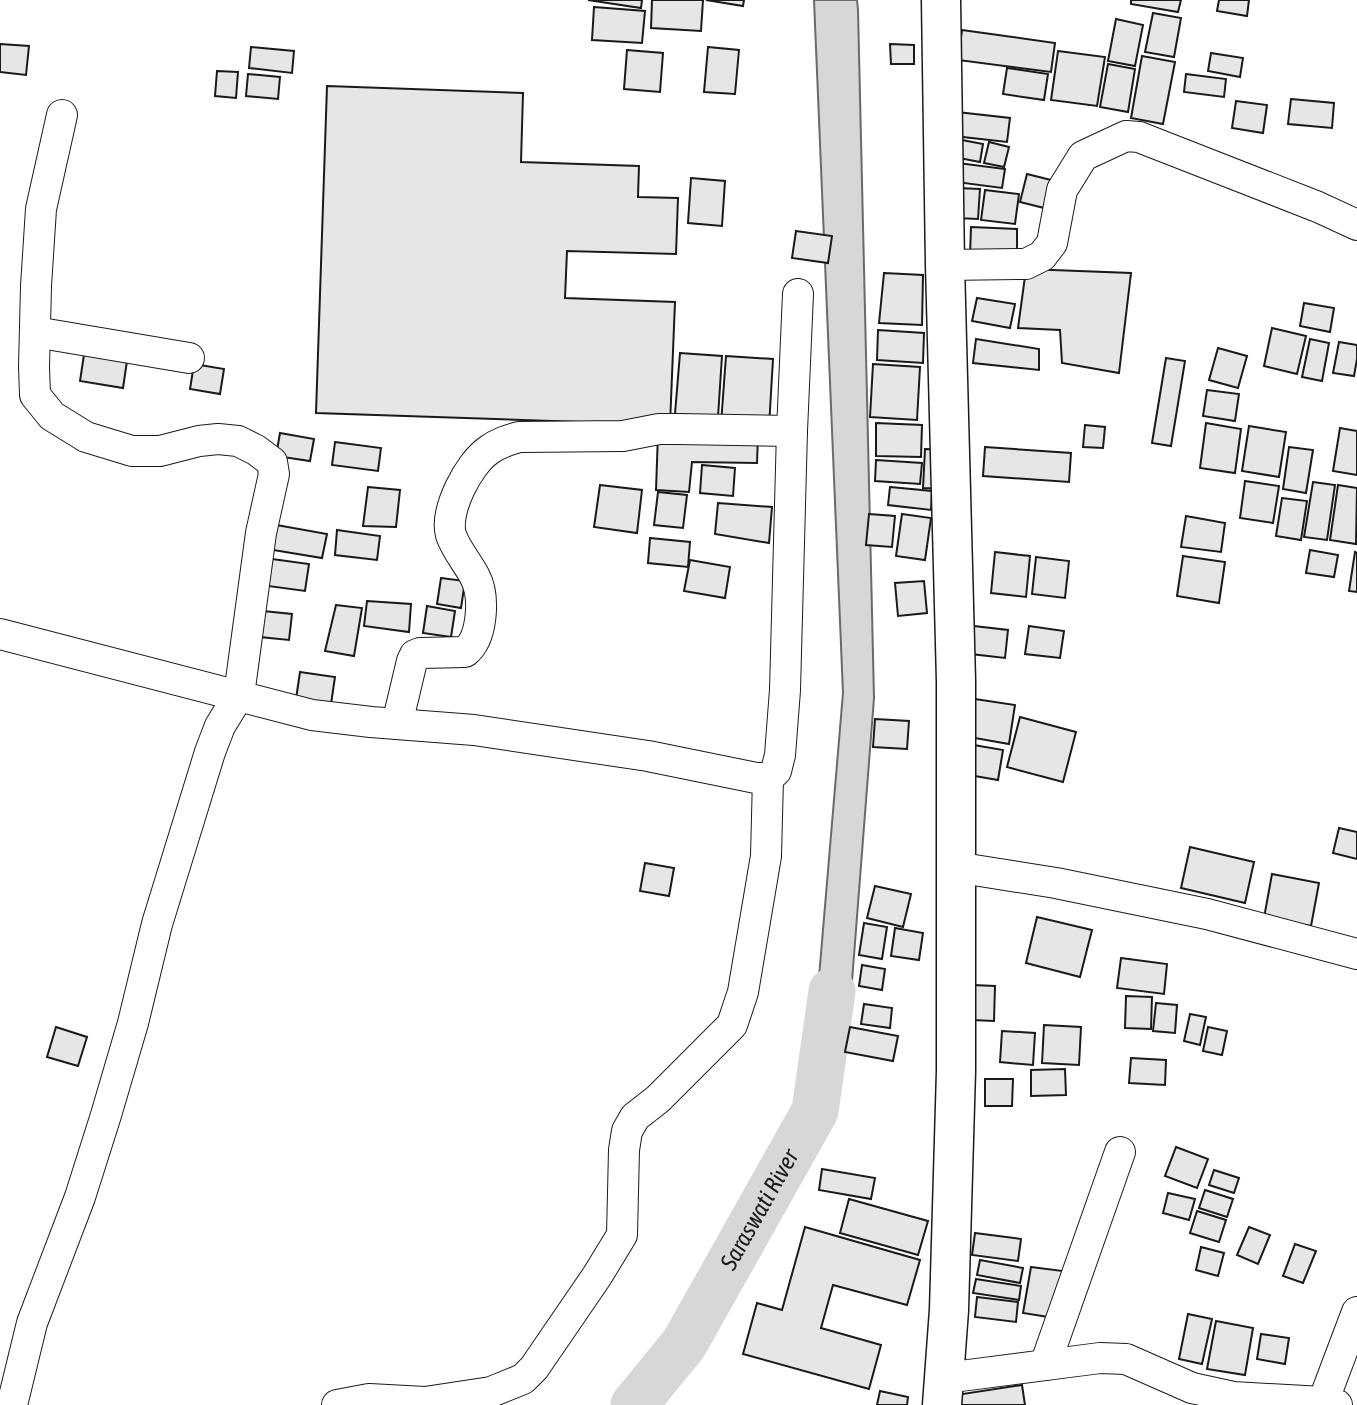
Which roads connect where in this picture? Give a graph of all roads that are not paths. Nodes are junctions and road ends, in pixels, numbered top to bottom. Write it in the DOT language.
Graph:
graph roads {
  1 [pos="941,0"];
  2 [pos="62,115"];
  3 [pos="1357,225"];
  4 [pos="945,265"];
  5 [pos="798,294"];
  6 [pos="35,332"];
  7 [pos="189,358"];
  8 [pos="792,431"];
  9 [pos="0,634"];
  10 [pos="239,695"];
  11 [pos="397,724"];
  12 [pos="768,778"];
  13 [pos="956,867"];
  14 [pos="1357,954"];
  15 [pos="1120,1152"];
  16 [pos="1357,1312"];
  17 [pos="1045,1365"];
  18 [pos="944,1392"];
  19 [pos="1330,1404"];
  20 [pos="12,1405"];
  21 [pos="337,1405"];
  1 -- 4 [label="main road"];
  2 -- 6 [label="street"];
  3 -- 4 [label="street"];
  4 -- 13 [label="main road"];
  5 -- 8 [label="street"];
  6 -- 7 [label="street"];
  6 -- 10 [label="street"];
  8 -- 11 [label="street"];
  8 -- 12 [label="street"];
  9 -- 10 [label="street"];
  10 -- 11 [label="street"];
  10 -- 20 [label="street"];
  11 -- 12 [label="street"];
  12 -- 21 [label="street"];
  13 -- 14 [label="street"];
  13 -- 18 [label="main road"];
  15 -- 17 [label="street"];
  16 -- 19 [label="street"];
  17 -- 18 [label="street"];
  17 -- 19 [label="street"];
}
